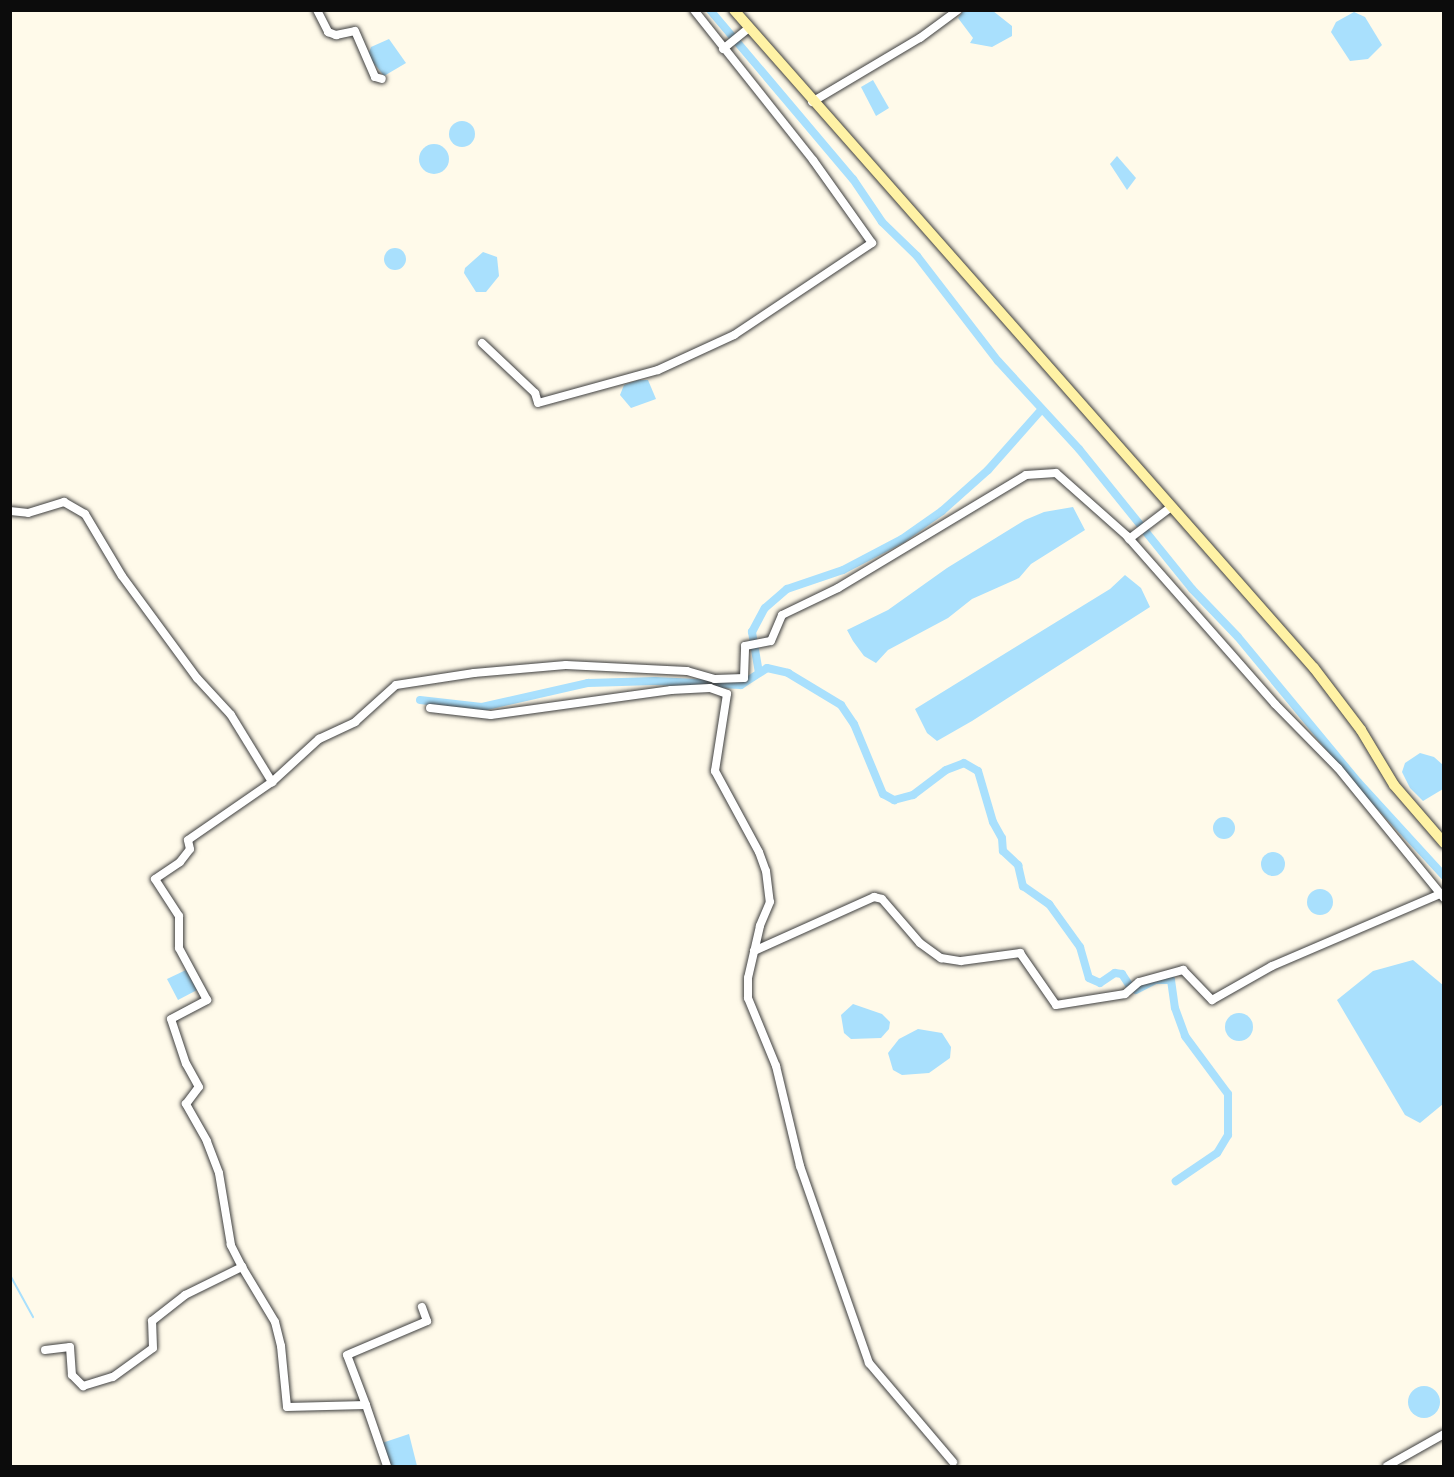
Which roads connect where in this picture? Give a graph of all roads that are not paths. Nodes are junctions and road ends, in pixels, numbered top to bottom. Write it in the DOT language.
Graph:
graph roads {
  1 [pos="317,10"];
  2 [pos="694,10"];
  3 [pos="734,10"];
  4 [pos="958,10"];
  5 [pos="749,28"];
  6 [pos="723,49"];
  7 [pos="382,79"];
  8 [pos="812,102"];
  9 [pos="482,344"];
  10 [pos="1171,507"];
  11 [pos="10,511"];
  12 [pos="1131,537"];
  13 [pos="430,708"];
  14 [pos="272,782"];
  15 [pos="1443,843"];
  16 [pos="1442,896"];
  17 [pos="754,951"];
  18 [pos="242,1267"];
  19 [pos="422,1306"];
  20 [pos="45,1350"];
  21 [pos="366,1405"];
  22 [pos="1443,1434"];
  23 [pos="953,1462"];
  24 [pos="387,1467"];
  25 [pos="1387,1467"];
  1 -- 7 [label="street"];
  2 -- 6 [label="street"];
  3 -- 5 [label="street"];
  4 -- 8 [label="street"];
  5 -- 6 [label="street"];
  5 -- 8 [label="street"];
  6 -- 9 [label="street"];
  8 -- 10 [label="street"];
  10 -- 12 [label="street"];
  10 -- 15 [label="street"];
  11 -- 14 [label="street"];
  12 -- 14 [label="street"];
  12 -- 16 [label="street"];
  13 -- 17 [label="street"];
  14 -- 18 [label="street"];
  16 -- 17 [label="street"];
  17 -- 23 [label="street"];
  18 -- 20 [label="street"];
  18 -- 21 [label="street"];
  19 -- 21 [label="street"];
  21 -- 24 [label="street"];
  22 -- 25 [label="street"];
}
